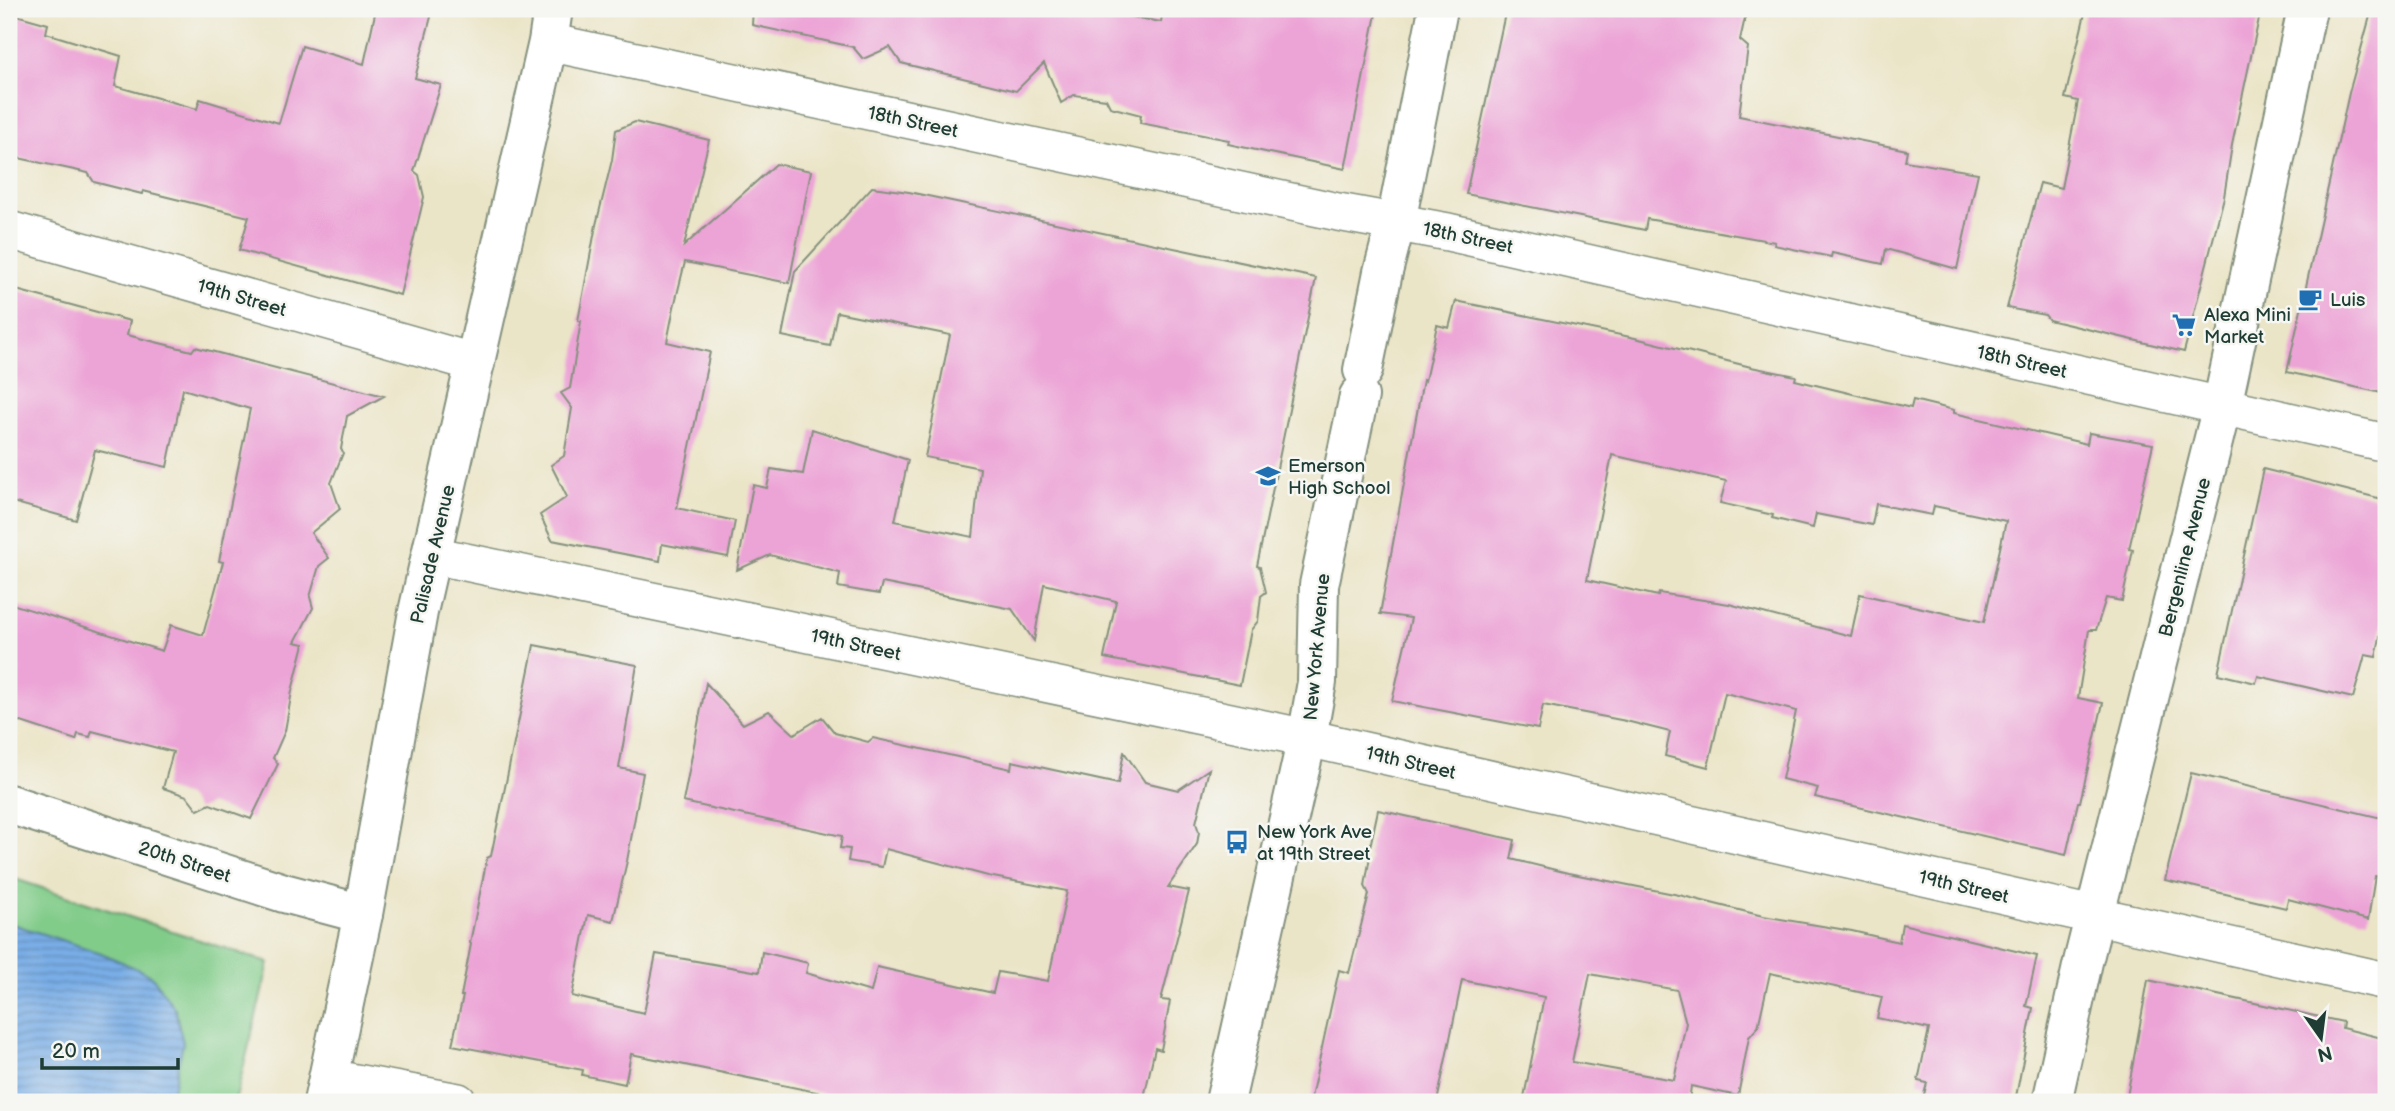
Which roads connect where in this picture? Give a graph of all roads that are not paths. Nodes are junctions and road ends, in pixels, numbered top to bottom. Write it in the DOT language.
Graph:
graph roads {
  1 [pos="1438,9"];
  2 [pos="2307,9"];
  3 [pos="550,25"];
  4 [pos="1396,222"];
  5 [pos="9,230"];
  6 [pos="476,363"];
  7 [pos="2222,406"];
  8 [pos="2386,443"];
  9 [pos="432,555"];
  10 [pos="1307,738"];
  11 [pos="9,804"];
  12 [pos="363,914"];
  13 [pos="2095,916"];
  14 [pos="2386,981"];
  15 [pos="326,1090"];
  16 [pos="458,1102"];
  17 [pos="1225,1102"];
  18 [pos="2052,1102"];
  1 -- 4 [label="street, New York Avenue"];
  2 -- 7 [label="street, Bergenline Avenue"];
  3 -- 4 [label="street, 18th Street"];
  3 -- 6 [label="street, Palisade Avenue"];
  4 -- 7 [label="street, 18th Street"];
  4 -- 10 [label="street, New York Avenue"];
  5 -- 6 [label="street, 19th Street"];
  6 -- 9 [label="street, Palisade Avenue"];
  7 -- 8 [label="street, 18th Street"];
  7 -- 13 [label="street, Bergenline Avenue"];
  9 -- 10 [label="street, 19th Street"];
  9 -- 12 [label="street, Palisade Avenue"];
  10 -- 13 [label="street, 19th Street"];
  10 -- 17 [label="street, New York Avenue"];
  11 -- 12 [label="street, 20th Street"];
  12 -- 15 [label="street, Palisade Avenue"];
  13 -- 14 [label="street, 19th Street"];
  13 -- 18 [label="street, Bergenline Avenue"];
  15 -- 16 [label="street"];
}
